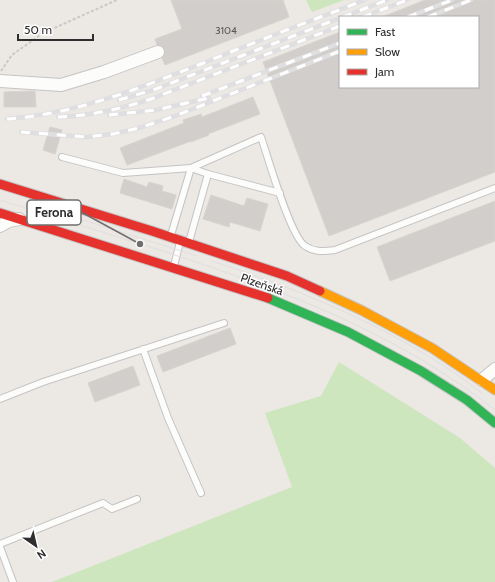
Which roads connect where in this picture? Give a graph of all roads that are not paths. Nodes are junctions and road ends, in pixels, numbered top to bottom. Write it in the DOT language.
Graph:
graph roads {
  1 [pos="158,52"];
  2 [pos="0,81"];
  3 [pos="62,158"];
  4 [pos="191,168"];
  5 [pos="208,174"];
  6 [pos="0,184"];
  7 [pos="495,188"];
  8 [pos="280,193"];
  9 [pos="0,213"];
  10 [pos="19,219"];
  11 [pos="0,226"];
  12 [pos="170,237"];
  13 [pos="185,242"];
  14 [pos="174,267"];
  15 [pos="224,323"];
  16 [pos="143,349"];
  17 [pos="495,369"];
  18 [pos="482,380"];
  19 [pos="495,390"];
  20 [pos="0,400"];
  21 [pos="495,423"];
  22 [pos="201,493"];
  23 [pos="137,499"];
  24 [pos="0,545"];
  25 [pos="13,582"];
  1 -- 2 [label="street"];
  3 -- 4 [label="lane"];
  4 -- 5 [label="lane"];
  4 -- 8 [label="lane"];
  4 -- 12 [label="lane"];
  5 -- 8 [label="lane"];
  5 -- 13 [label="lane"];
  6 -- 12 [label="main road, Plzeňská"];
  7 -- 8 [label="lane"];
  9 -- 10 [label="main road, Plzeňská"];
  10 -- 11 [label="street"];
  10 -- 14 [label="main road, Plzeňská"];
  12 -- 13 [label="main road, Plzeňská"];
  13 -- 14 [label="lane"];
  13 -- 18 [label="main road, Plzeňská"];
  14 -- 21 [label="main road, Plzeňská"];
  15 -- 16 [label="lane"];
  16 -- 20 [label="lane"];
  16 -- 22 [label="lane"];
  17 -- 18 [label="street"];
  18 -- 19 [label="main road, Plzeňská"];
  23 -- 24 [label="lane"];
  24 -- 25 [label="lane"];
}
